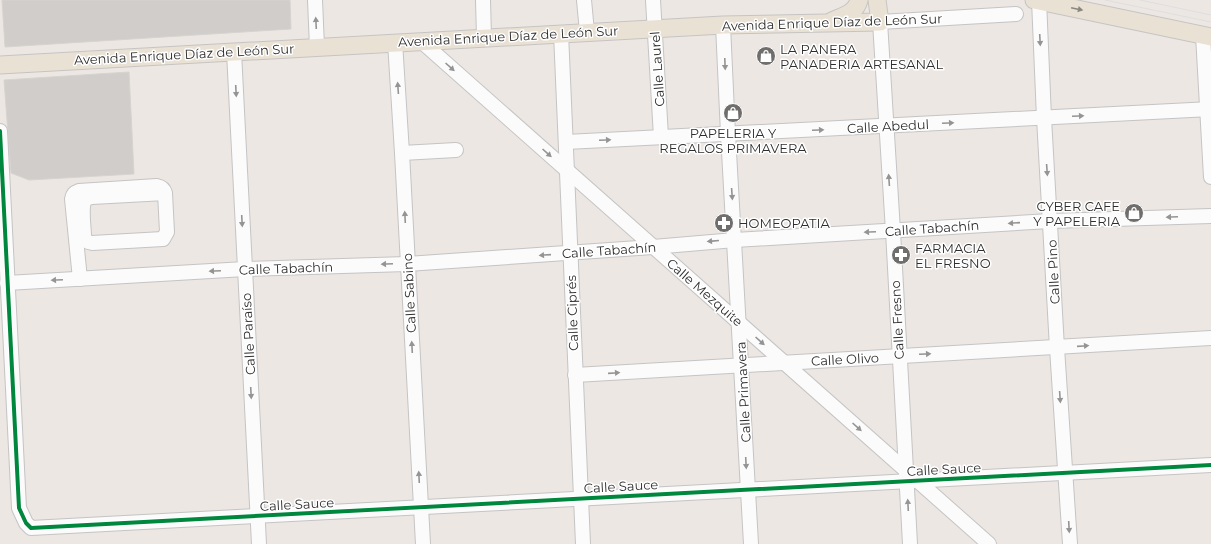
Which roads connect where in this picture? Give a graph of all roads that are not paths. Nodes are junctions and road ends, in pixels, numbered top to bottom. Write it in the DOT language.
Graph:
graph roads {
  1 [pos="315,0"];
  2 [pos="483,0"];
  3 [pos="584,0"];
  4 [pos="653,0"];
  5 [pos="859,0"];
  6 [pos="877,0"];
  7 [pos="1037,0"];
  8 [pos="1016,14"];
  9 [pos="880,22"];
  10 [pos="828,23"];
  11 [pos="723,25"];
  12 [pos="654,29"];
  13 [pos="587,32"];
  14 [pos="561,33"];
  15 [pos="1207,36"];
  16 [pos="484,37"];
  17 [pos="421,41"];
  18 [pos="395,42"];
  19 [pos="318,47"];
  20 [pos="234,52"];
  21 [pos="0,65"];
  22 [pos="1209,109"];
  23 [pos="1044,118"];
  24 [pos="886,126"];
  25 [pos="0,131"];
  26 [pos="728,134"];
  27 [pos="661,137"];
  28 [pos="566,142"];
  29 [pos="456,150"];
  30 [pos="402,153"];
  31 [pos="566,170"];
  32 [pos="1211,177"];
  33 [pos="165,193"];
  34 [pos="1211,216"];
  35 [pos="1050,221"];
  36 [pos="893,231"];
  37 [pos="734,240"];
  38 [pos="653,247"];
  39 [pos="570,253"];
  40 [pos="407,264"];
  41 [pos="245,269"];
  42 [pos="80,278"];
  43 [pos="7,282"];
  44 [pos="739,323"];
  45 [pos="1211,338"];
  46 [pos="1057,348"];
  47 [pos="899,356"];
  48 [pos="784,362"];
  49 [pos="742,364"];
  50 [pos="575,375"];
  51 [pos="1211,465"];
  52 [pos="1066,472"];
  53 [pos="910,477"];
  54 [pos="748,489"];
  55 [pos="581,498"];
  56 [pos="421,507"];
  57 [pos="258,516"];
  58 [pos="259,544"];
  59 [pos="423,544"];
  60 [pos="583,544"];
  61 [pos="751,544"];
  62 [pos="910,544"];
  63 [pos="989,544"];
  64 [pos="1070,544"];
  19 -- 1 [label="street, one-way"];
  2 -- 16 [label="street"];
  3 -- 13 [label="street"];
  4 -- 12 [label="street, Calle Laurel"];
  5 -- 10 [label="main road"];
  6 -- 9 [label="main road, Calle Fresno"];
  7 -- 15 [label="main road, one-way"];
  7 -- 23 [label="street, Calle Pino, one-way"];
  8 -- 9 [label="street, Avenida Enrique Díaz de León Sur"];
  9 -- 10 [label="main road, Avenida Enrique Díaz de León Sur"];
  9 -- 24 [label="street, Calle Fresno"];
  10 -- 11 [label="main road, Avenida Enrique Díaz de León Sur"];
  11 -- 12 [label="main road, Avenida Enrique Díaz de León Sur"];
  11 -- 26 [label="street, Calle Primavera, one-way"];
  12 -- 13 [label="main road, Avenida Enrique Díaz de León Sur"];
  12 -- 27 [label="street, Calle Laurel"];
  13 -- 14 [label="main road, Avenida Enrique Díaz de León Sur"];
  14 -- 16 [label="main road, Avenida Enrique Díaz de León Sur"];
  14 -- 28 [label="street, Calle Ciprés"];
  15 -- 22 [label="street"];
  16 -- 17 [label="main road, Avenida Enrique Díaz de León Sur"];
  17 -- 18 [label="main road, Avenida Enrique Díaz de León Sur"];
  17 -- 31 [label="street, Calle Mezquite, one-way"];
  18 -- 19 [label="main road, Avenida Enrique Díaz de León Sur"];
  30 -- 18 [label="street, Calle Sabino, one-way"];
  19 -- 20 [label="main road, Avenida Enrique Díaz de León Sur"];
  20 -- 21 [label="main road, Avenida Enrique Díaz de León Sur"];
  20 -- 41 [label="street, Calle Paraíso, one-way"];
  23 -- 22 [label="street, Calle Abedul, one-way"];
  22 -- 32 [label="street"];
  24 -- 23 [label="street, Calle Abedul, one-way"];
  23 -- 35 [label="street, Calle Pino, one-way"];
  26 -- 24 [label="street, Calle Abedul, one-way"];
  36 -- 24 [label="street, Calle Fresno, one-way"];
  25 -- 43 [label="street"];
  26 -- 27 [label="street, Calle Abedul"];
  26 -- 37 [label="street, Calle Primavera, one-way"];
  28 -- 27 [label="street, Calle Abedul, one-way"];
  28 -- 31 [label="street, Calle Ciprés"];
  29 -- 30 [label="street"];
  40 -- 30 [label="street, Calle Sabino, one-way"];
  31 -- 38 [label="street, Calle Mezquite"];
  31 -- 39 [label="street, Calle Ciprés"];
  33 -- 33 [label="street"];
  33 -- 42 [label="street"];
  34 -- 35 [label="street, Calle Tabachín, one-way"];
  35 -- 36 [label="street, Calle Tabachín, one-way"];
  35 -- 46 [label="street, Calle Pino"];
  36 -- 37 [label="street, Calle Tabachín, one-way"];
  36 -- 47 [label="street, Calle Fresno"];
  37 -- 38 [label="street, Calle Tabachín, one-way"];
  37 -- 44 [label="street, Calle Primavera"];
  38 -- 39 [label="street, Calle Tabachín"];
  38 -- 44 [label="street, Calle Mezquite"];
  39 -- 40 [label="street, Calle Tabachín, one-way"];
  39 -- 50 [label="street, Calle Ciprés"];
  40 -- 41 [label="street, Calle Tabachín, one-way"];
  56 -- 40 [label="street, Calle Sabino, one-way"];
  41 -- 42 [label="street, Calle Tabachín, one-way"];
  41 -- 57 [label="street, Calle Paraíso, one-way"];
  42 -- 43 [label="street, Calle Tabachín, one-way"];
  43 -- 57 [label="street, Calle Sauce"];
  44 -- 48 [label="street, Calle Mezquite, one-way"];
  44 -- 49 [label="street, Calle Primavera"];
  46 -- 45 [label="street, Calle Olivo, one-way"];
  47 -- 46 [label="street, Calle Olivo, one-way"];
  46 -- 52 [label="street, Calle Pino, one-way"];
  47 -- 48 [label="street, Calle Olivo"];
  47 -- 53 [label="street, Calle Fresno"];
  48 -- 49 [label="street, Calle Olivo"];
  48 -- 53 [label="street, Calle Mezquite, one-way"];
  50 -- 49 [label="street, Calle Olivo, one-way"];
  49 -- 54 [label="street, Calle Primavera, one-way"];
  50 -- 55 [label="street, Calle Ciprés"];
  51 -- 52 [label="street, Calle Sauce"];
  52 -- 53 [label="street, Calle Sauce"];
  52 -- 64 [label="street, Calle Pino, one-way"];
  53 -- 54 [label="street, Calle Sauce"];
  62 -- 53 [label="street, Calle Fresno, one-way"];
  53 -- 63 [label="street, Calle Mezquite"];
  54 -- 55 [label="street, Calle Sauce"];
  54 -- 61 [label="street, Calle Primavera"];
  55 -- 56 [label="street, Calle Sauce"];
  55 -- 60 [label="street, Calle Ciprés"];
  56 -- 57 [label="street, Calle Sauce"];
  56 -- 59 [label="street, Calle Sabino"];
  57 -- 58 [label="street, Calle Paraíso"];
}
